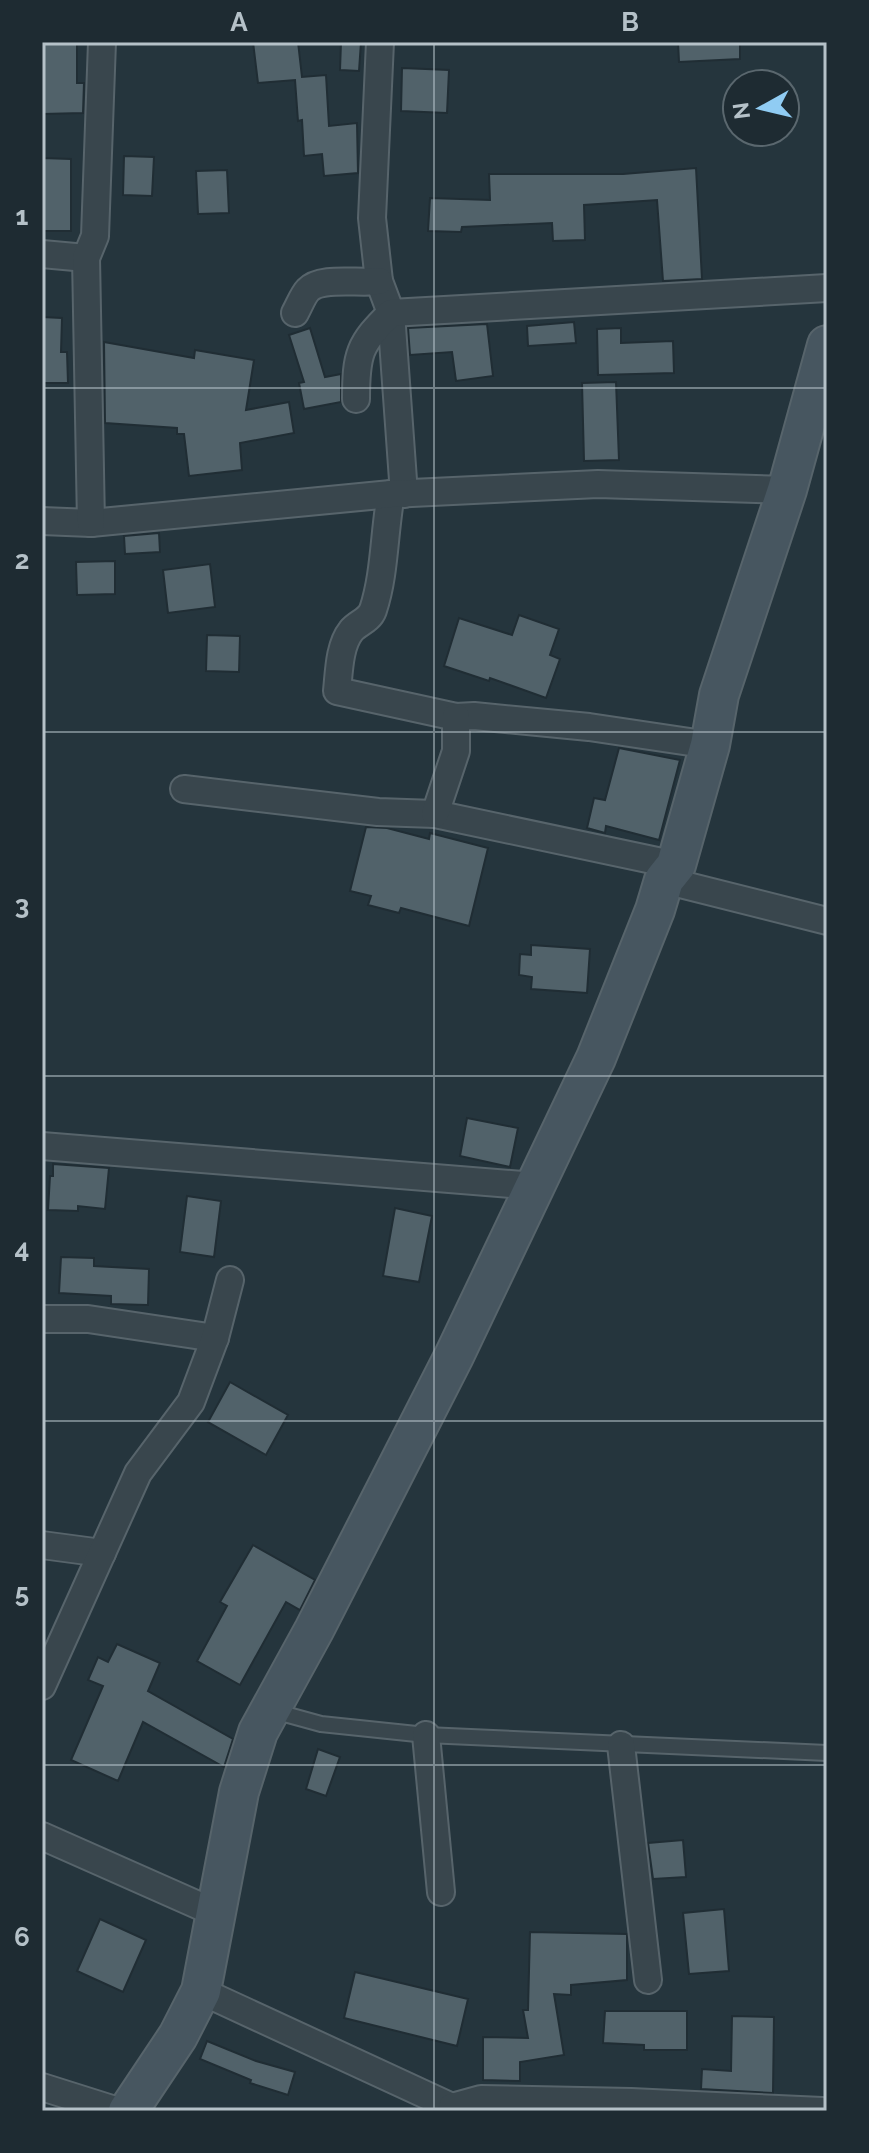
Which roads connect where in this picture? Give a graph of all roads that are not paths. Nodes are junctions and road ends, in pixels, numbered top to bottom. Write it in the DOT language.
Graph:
graph roads {
  1 [pos="102,42"];
  2 [pos="380,42"];
  3 [pos="42,254"];
  4 [pos="86,258"];
  5 [pos="379,281"];
  6 [pos="827,288"];
  7 [pos="295,313"];
  8 [pos="391,313"];
  9 [pos="827,345"];
  10 [pos="822,384"];
  11 [pos="356,399"];
  12 [pos="787,490"];
  13 [pos="398,494"];
  14 [pos="42,521"];
  15 [pos="91,523"];
  16 [pos="456,717"];
  17 [pos="710,745"];
  18 [pos="184,789"];
  19 [pos="435,814"];
  20 [pos="670,872"];
  21 [pos="827,921"];
  22 [pos="42,1146"];
  23 [pos="535,1186"];
  24 [pos="230,1280"];
  25 [pos="42,1319"];
  26 [pos="215,1338"];
  27 [pos="42,1545"];
  28 [pos="102,1553"];
  29 [pos="42,1686"];
  30 [pos="270,1710"];
  31 [pos="426,1735"];
  32 [pos="621,1745"];
  33 [pos="827,1753"];
  34 [pos="42,1836"];
  35 [pos="441,1892"];
  36 [pos="218,1914"];
  37 [pos="648,1980"];
  38 [pos="201,1991"];
  39 [pos="42,2087"];
  40 [pos="453,2109"];
  41 [pos="118,2111"];
  42 [pos="128,2111"];
  43 [pos="822,2111"];
  1 -- 4 [label="street"];
  2 -- 5 [label="street"];
  3 -- 4 [label="street"];
  4 -- 15 [label="street"];
  5 -- 7 [label="street"];
  5 -- 8 [label="street"];
  6 -- 8 [label="street"];
  8 -- 11 [label="street"];
  8 -- 13 [label="street"];
  9 -- 10 [label="street"];
  10 -- 12 [label="street"];
  12 -- 13 [label="street"];
  12 -- 17 [label="street"];
  13 -- 15 [label="street"];
  13 -- 16 [label="street"];
  14 -- 15 [label="street"];
  16 -- 17 [label="street"];
  16 -- 19 [label="street"];
  17 -- 20 [label="street"];
  18 -- 19 [label="street"];
  19 -- 20 [label="street"];
  20 -- 21 [label="street"];
  20 -- 23 [label="street"];
  22 -- 23 [label="street"];
  23 -- 30 [label="street"];
  24 -- 26 [label="street"];
  25 -- 26 [label="street"];
  26 -- 28 [label="street"];
  27 -- 28 [label="street"];
  28 -- 29 [label="street"];
  30 -- 31 [label="lane"];
  30 -- 36 [label="street"];
  31 -- 32 [label="lane"];
  31 -- 35 [label="street"];
  32 -- 33 [label="lane"];
  32 -- 37 [label="street"];
  34 -- 36 [label="street"];
  36 -- 38 [label="street"];
  38 -- 40 [label="street"];
  38 -- 42 [label="street"];
  39 -- 41 [label="street"];
  40 -- 43 [label="street"];
}
